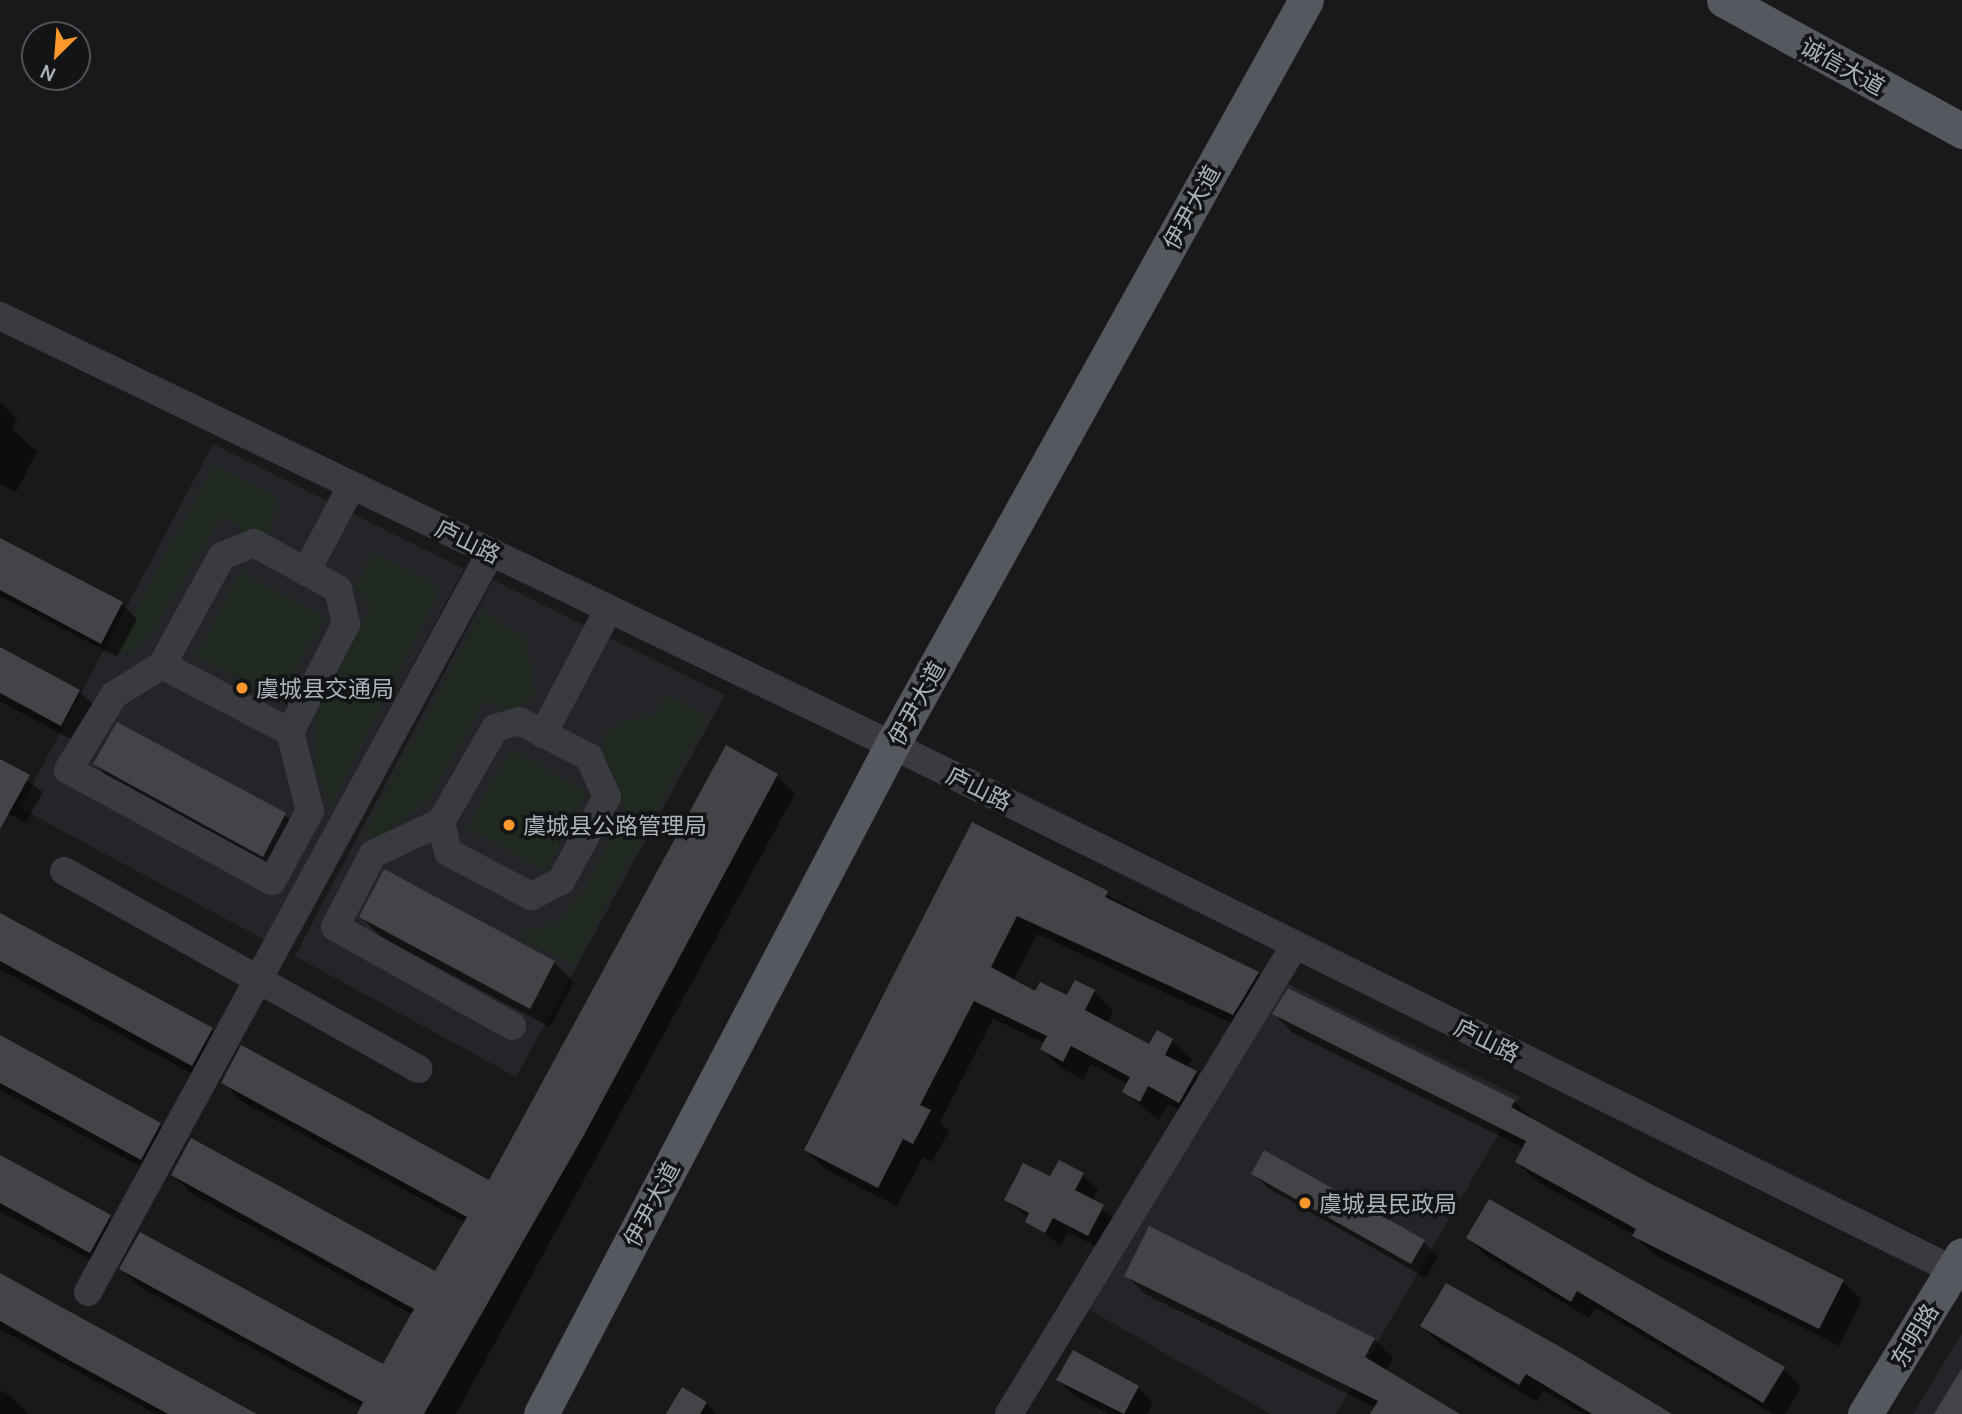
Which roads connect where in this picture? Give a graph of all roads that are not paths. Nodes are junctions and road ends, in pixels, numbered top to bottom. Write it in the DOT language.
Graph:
graph roads {
  1 [pos="1306,0"];
  2 [pos="1724,0"];
  3 [pos="1962,131"];
  4 [pos="0,316"];
  5 [pos="352,485"];
  6 [pos="491,552"];
  7 [pos="306,572"];
  8 [pos="609,609"];
  9 [pos="162,665"];
  10 [pos="290,732"];
  11 [pos="543,734"];
  12 [pos="892,745"];
  13 [pos="441,822"];
  14 [pos="64,871"];
  15 [pos="1295,945"];
  16 [pos="259,979"];
  17 [pos="512,1026"];
  18 [pos="419,1069"];
  19 [pos="1957,1263"];
  20 [pos="88,1292"];
  21 [pos="541,1414"];
  22 [pos="1009,1414"];
  23 [pos="1866,1414"];
  1 -- 12 [label="main road, 伊尹大道"];
  2 -- 3 [label="main road, 诚信大道"];
  4 -- 5 [label="street, 庐山路"];
  5 -- 6 [label="street, 庐山路"];
  5 -- 7 [label="street"];
  6 -- 8 [label="street, 庐山路"];
  6 -- 16 [label="street"];
  7 -- 9 [label="street"];
  7 -- 10 [label="street"];
  8 -- 11 [label="street"];
  8 -- 12 [label="street, 庐山路"];
  9 -- 10 [label="street"];
  9 -- 10 [label="street"];
  11 -- 13 [label="street"];
  11 -- 13 [label="street"];
  12 -- 15 [label="street, 庐山路"];
  12 -- 21 [label="main road, 伊尹大道"];
  13 -- 17 [label="street"];
  14 -- 16 [label="street"];
  15 -- 19 [label="street, 庐山路"];
  15 -- 22 [label="street"];
  16 -- 18 [label="street"];
  16 -- 20 [label="street"];
  19 -- 23 [label="main road, 东明路"];
}
